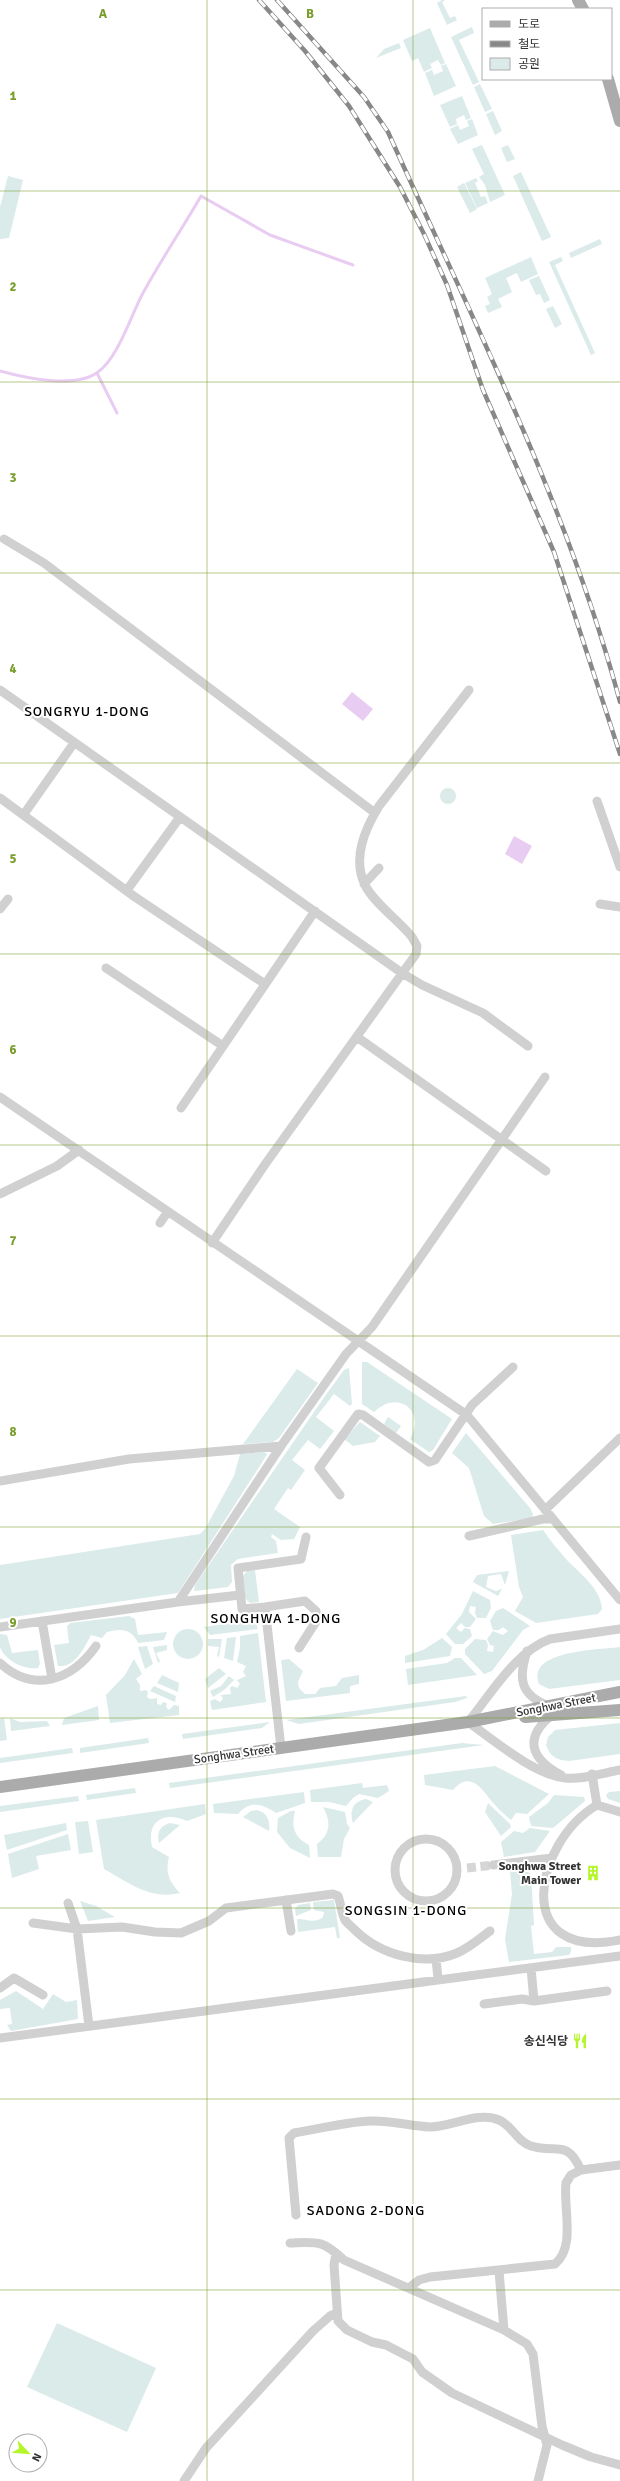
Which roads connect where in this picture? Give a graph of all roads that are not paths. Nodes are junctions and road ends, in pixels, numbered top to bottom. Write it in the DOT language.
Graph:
graph roads {
  1 [pos="608,80"];
  2 [pos="620,120"];
  3 [pos="4,539"];
  4 [pos="0,690"];
  5 [pos="469,690"];
  6 [pos="74,743"];
  7 [pos="0,798"];
  8 [pos="597,801"];
  9 [pos="375,813"];
  10 [pos="24,814"];
  11 [pos="180,816"];
  12 [pos="620,867"];
  13 [pos="379,868"];
  14 [pos="364,884"];
  15 [pos="127,890"];
  16 [pos="8,899"];
  17 [pos="600,904"];
  18 [pos="620,907"];
  19 [pos="0,910"];
  20 [pos="315,911"];
  21 [pos="106,968"];
  22 [pos="402,973"];
  23 [pos="265,984"];
  24 [pos="357,1037"];
  25 [pos="223,1046"];
  26 [pos="528,1046"];
  27 [pos="545,1077"];
  28 [pos="0,1097"];
  29 [pos="181,1108"];
  30 [pos="502,1139"];
  31 [pos="79,1150"];
  32 [pos="546,1171"];
  33 [pos="0,1194"];
  34 [pos="167,1213"];
  35 [pos="160,1223"];
  36 [pos="212,1243"];
  37 [pos="357,1342"];
  38 [pos="513,1367"];
  39 [pos="467,1416"];
  40 [pos="620,1438"];
  41 [pos="281,1446"];
  42 [pos="0,1481"];
  43 [pos="340,1495"];
  44 [pos="545,1510"];
  45 [pos="553,1520"];
  46 [pos="469,1536"];
  47 [pos="306,1537"];
  48 [pos="240,1596"];
  49 [pos="620,1600"];
  50 [pos="178,1602"];
  51 [pos="265,1607"];
  52 [pos="42,1621"];
  53 [pos="0,1627"];
  54 [pos="620,1629"];
  55 [pos="96,1646"];
  56 [pos="299,1648"];
  57 [pos="528,1650"];
  58 [pos="0,1663"];
  59 [pos="52,1679"];
  60 [pos="620,1692"];
  61 [pos="620,1710"];
  62 [pos="550,1711"];
  63 [pos="468,1722"];
  64 [pos="281,1748"];
  65 [pos="620,1770"];
  66 [pos="592,1774"];
  67 [pos="567,1778"];
  68 [pos="0,1787"];
  69 [pos="598,1805"];
  70 [pos="620,1812"];
  71 [pos="552,1858"];
  72 [pos="493,1865"];
  73 [pos="462,1869"];
  74 [pos="286,1900"];
  75 [pos="68,1903"];
  76 [pos="33,1923"];
  77 [pos="77,1928"];
  78 [pos="292,1931"];
  79 [pos="490,1931"];
  80 [pos="618,1940"];
  81 [pos="618,1956"];
  82 [pos="436,1959"];
  83 [pos="531,1968"];
  84 [pos="438,1979"];
  85 [pos="0,1988"];
  86 [pos="607,1991"];
  87 [pos="43,1995"];
  88 [pos="534,2001"];
  89 [pos="484,2004"];
  90 [pos="89,2026"];
  91 [pos="0,2038"];
  92 [pos="620,2166"];
  93 [pos="581,2170"];
  94 [pos="296,2215"];
  95 [pos="290,2243"];
  96 [pos="336,2253"];
  97 [pos="499,2271"];
  98 [pos="409,2288"];
  99 [pos="337,2313"];
  100 [pos="504,2330"];
  101 [pos="545,2436"];
  102 [pos="620,2465"];
  103 [pos="188,2479"];
  104 [pos="538,2481"];
  1 -- 2 [label="main road"];
  3 -- 9 [label="street"];
  4 -- 6 [label="street"];
  5 -- 9 [label="street"];
  6 -- 10 [label="street"];
  6 -- 11 [label="street"];
  7 -- 10 [label="street"];
  8 -- 12 [label="street"];
  9 -- 14 [label="street"];
  10 -- 15 [label="street"];
  11 -- 15 [label="street"];
  11 -- 20 [label="street"];
  13 -- 14 [label="street"];
  14 -- 22 [label="street"];
  15 -- 23 [label="street"];
  16 -- 19 [label="street"];
  17 -- 18 [label="street"];
  20 -- 22 [label="street"];
  20 -- 23 [label="street"];
  21 -- 25 [label="street"];
  22 -- 24 [label="street"];
  22 -- 26 [label="street"];
  23 -- 25 [label="street"];
  24 -- 30 [label="street"];
  24 -- 36 [label="street"];
  25 -- 29 [label="street"];
  27 -- 30 [label="street"];
  28 -- 31 [label="street"];
  30 -- 32 [label="street"];
  30 -- 37 [label="street"];
  31 -- 33 [label="street"];
  31 -- 34 [label="street"];
  34 -- 35 [label="street"];
  34 -- 36 [label="street"];
  36 -- 37 [label="street"];
  37 -- 39 [label="street"];
  37 -- 41 [label="street"];
  38 -- 39 [label="street"];
  39 -- 43 [label="street"];
  39 -- 44 [label="street"];
  40 -- 44 [label="street"];
  41 -- 42 [label="street"];
  41 -- 50 [label="street"];
  44 -- 45 [label="street"];
  45 -- 46 [label="street"];
  45 -- 49 [label="street"];
  47 -- 48 [label="street"];
  48 -- 50 [label="street"];
  48 -- 51 [label="street"];
  50 -- 52 [label="street"];
  51 -- 56 [label="street"];
  51 -- 64 [label="street"];
  52 -- 53 [label="street"];
  52 -- 59 [label="street"];
  54 -- 57 [label="street"];
  55 -- 59 [label="street"];
  57 -- 62 [label="street"];
  57 -- 63 [label="street"];
  58 -- 59 [label="street"];
  60 -- 62 [label="main road, Songhwa Street"];
  61 -- 62 [label="main road, Songhwa Street"];
  62 -- 63 [label="main road, Songhwa Street"];
  62 -- 67 [label="street"];
  63 -- 64 [label="main road, Songhwa Street"];
  63 -- 67 [label="street"];
  64 -- 68 [label="main road, Songhwa Street"];
  65 -- 66 [label="street"];
  66 -- 67 [label="street"];
  66 -- 69 [label="street"];
  69 -- 70 [label="street"];
  69 -- 71 [label="street"];
  71 -- 72 [label="street"];
  71 -- 80 [label="street"];
  73 -- 73 [label="street"];
  74 -- 77 [label="street"];
  74 -- 78 [label="street"];
  74 -- 82 [label="street"];
  75 -- 77 [label="street"];
  76 -- 77 [label="street"];
  77 -- 90 [label="street"];
  79 -- 82 [label="street"];
  80 -- 81 [label="street"];
  81 -- 83 [label="street"];
  82 -- 84 [label="street"];
  83 -- 84 [label="street"];
  83 -- 88 [label="street"];
  84 -- 90 [label="street"];
  85 -- 87 [label="street"];
  86 -- 88 [label="street"];
  88 -- 89 [label="street"];
  90 -- 91 [label="street"];
  92 -- 93 [label="street"];
  93 -- 94 [label="street"];
  93 -- 97 [label="street"];
  95 -- 96 [label="street"];
  96 -- 98 [label="street"];
  96 -- 99 [label="street"];
  97 -- 98 [label="street"];
  97 -- 100 [label="street"];
  98 -- 100 [label="street"];
  99 -- 101 [label="street"];
  99 -- 103 [label="street"];
  100 -- 101 [label="street"];
  101 -- 102 [label="street"];
  101 -- 104 [label="street"];
}
